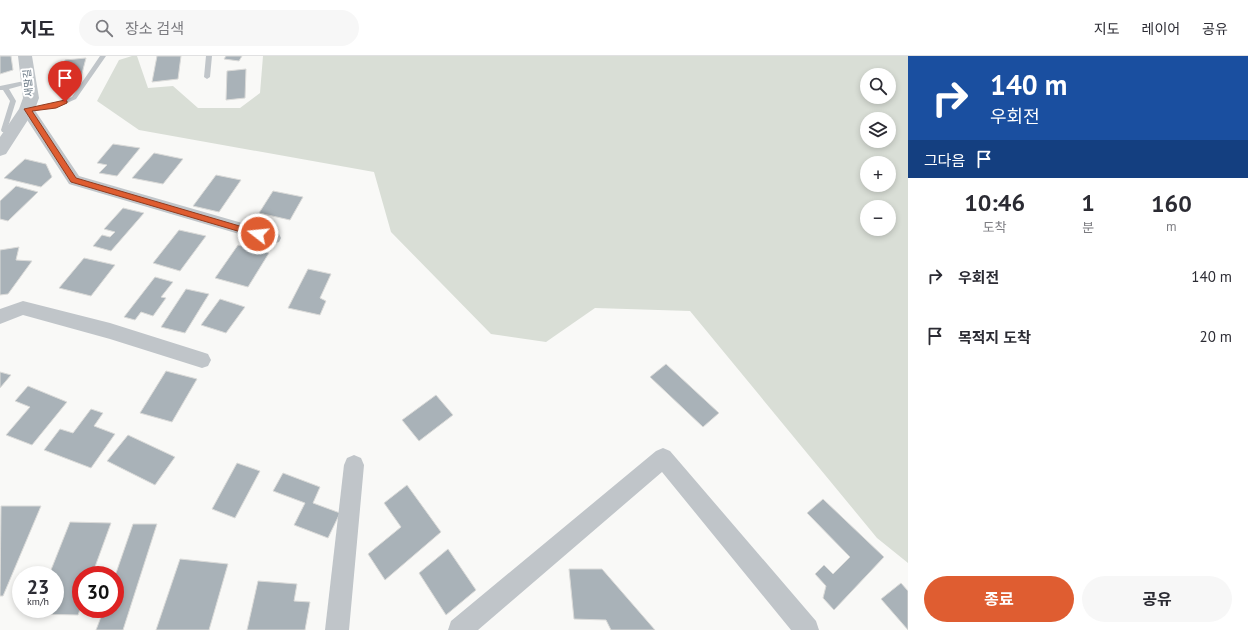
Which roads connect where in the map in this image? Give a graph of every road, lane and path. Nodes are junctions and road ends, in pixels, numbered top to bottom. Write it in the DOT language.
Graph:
graph roads {
  1 [pos="25,56"];
  2 [pos="103,56"];
  3 [pos="209,56"];
  4 [pos="207,78"];
  5 [pos="29,82"];
  6 [pos="3,88"];
  7 [pos="27,109"];
  8 [pos="4,130"];
  9 [pos="0,150"];
  10 [pos="273,238"];
  11 [pos="0,317"];
  12 [pos="202,360"];
  13 [pos="354,465"];
  14 [pos="337,630"];
  15 [pos="460,630"];
  16 [pos="807,630"];
  1 -- 5 [label="street, 새말길"];
  2 -- 7 [label="lane"];
  3 -- 4 [label="lane"];
  5 -- 6 [label="lane"];
  5 -- 7 [label="street, 새말길"];
  6 -- 8 [label="lane"];
  7 -- 9 [label="street, 새말길"];
  7 -- 10 [label="street"];
  11 -- 12 [label="street"];
  13 -- 14 [label="street"];
  15 -- 16 [label="street"];
}
